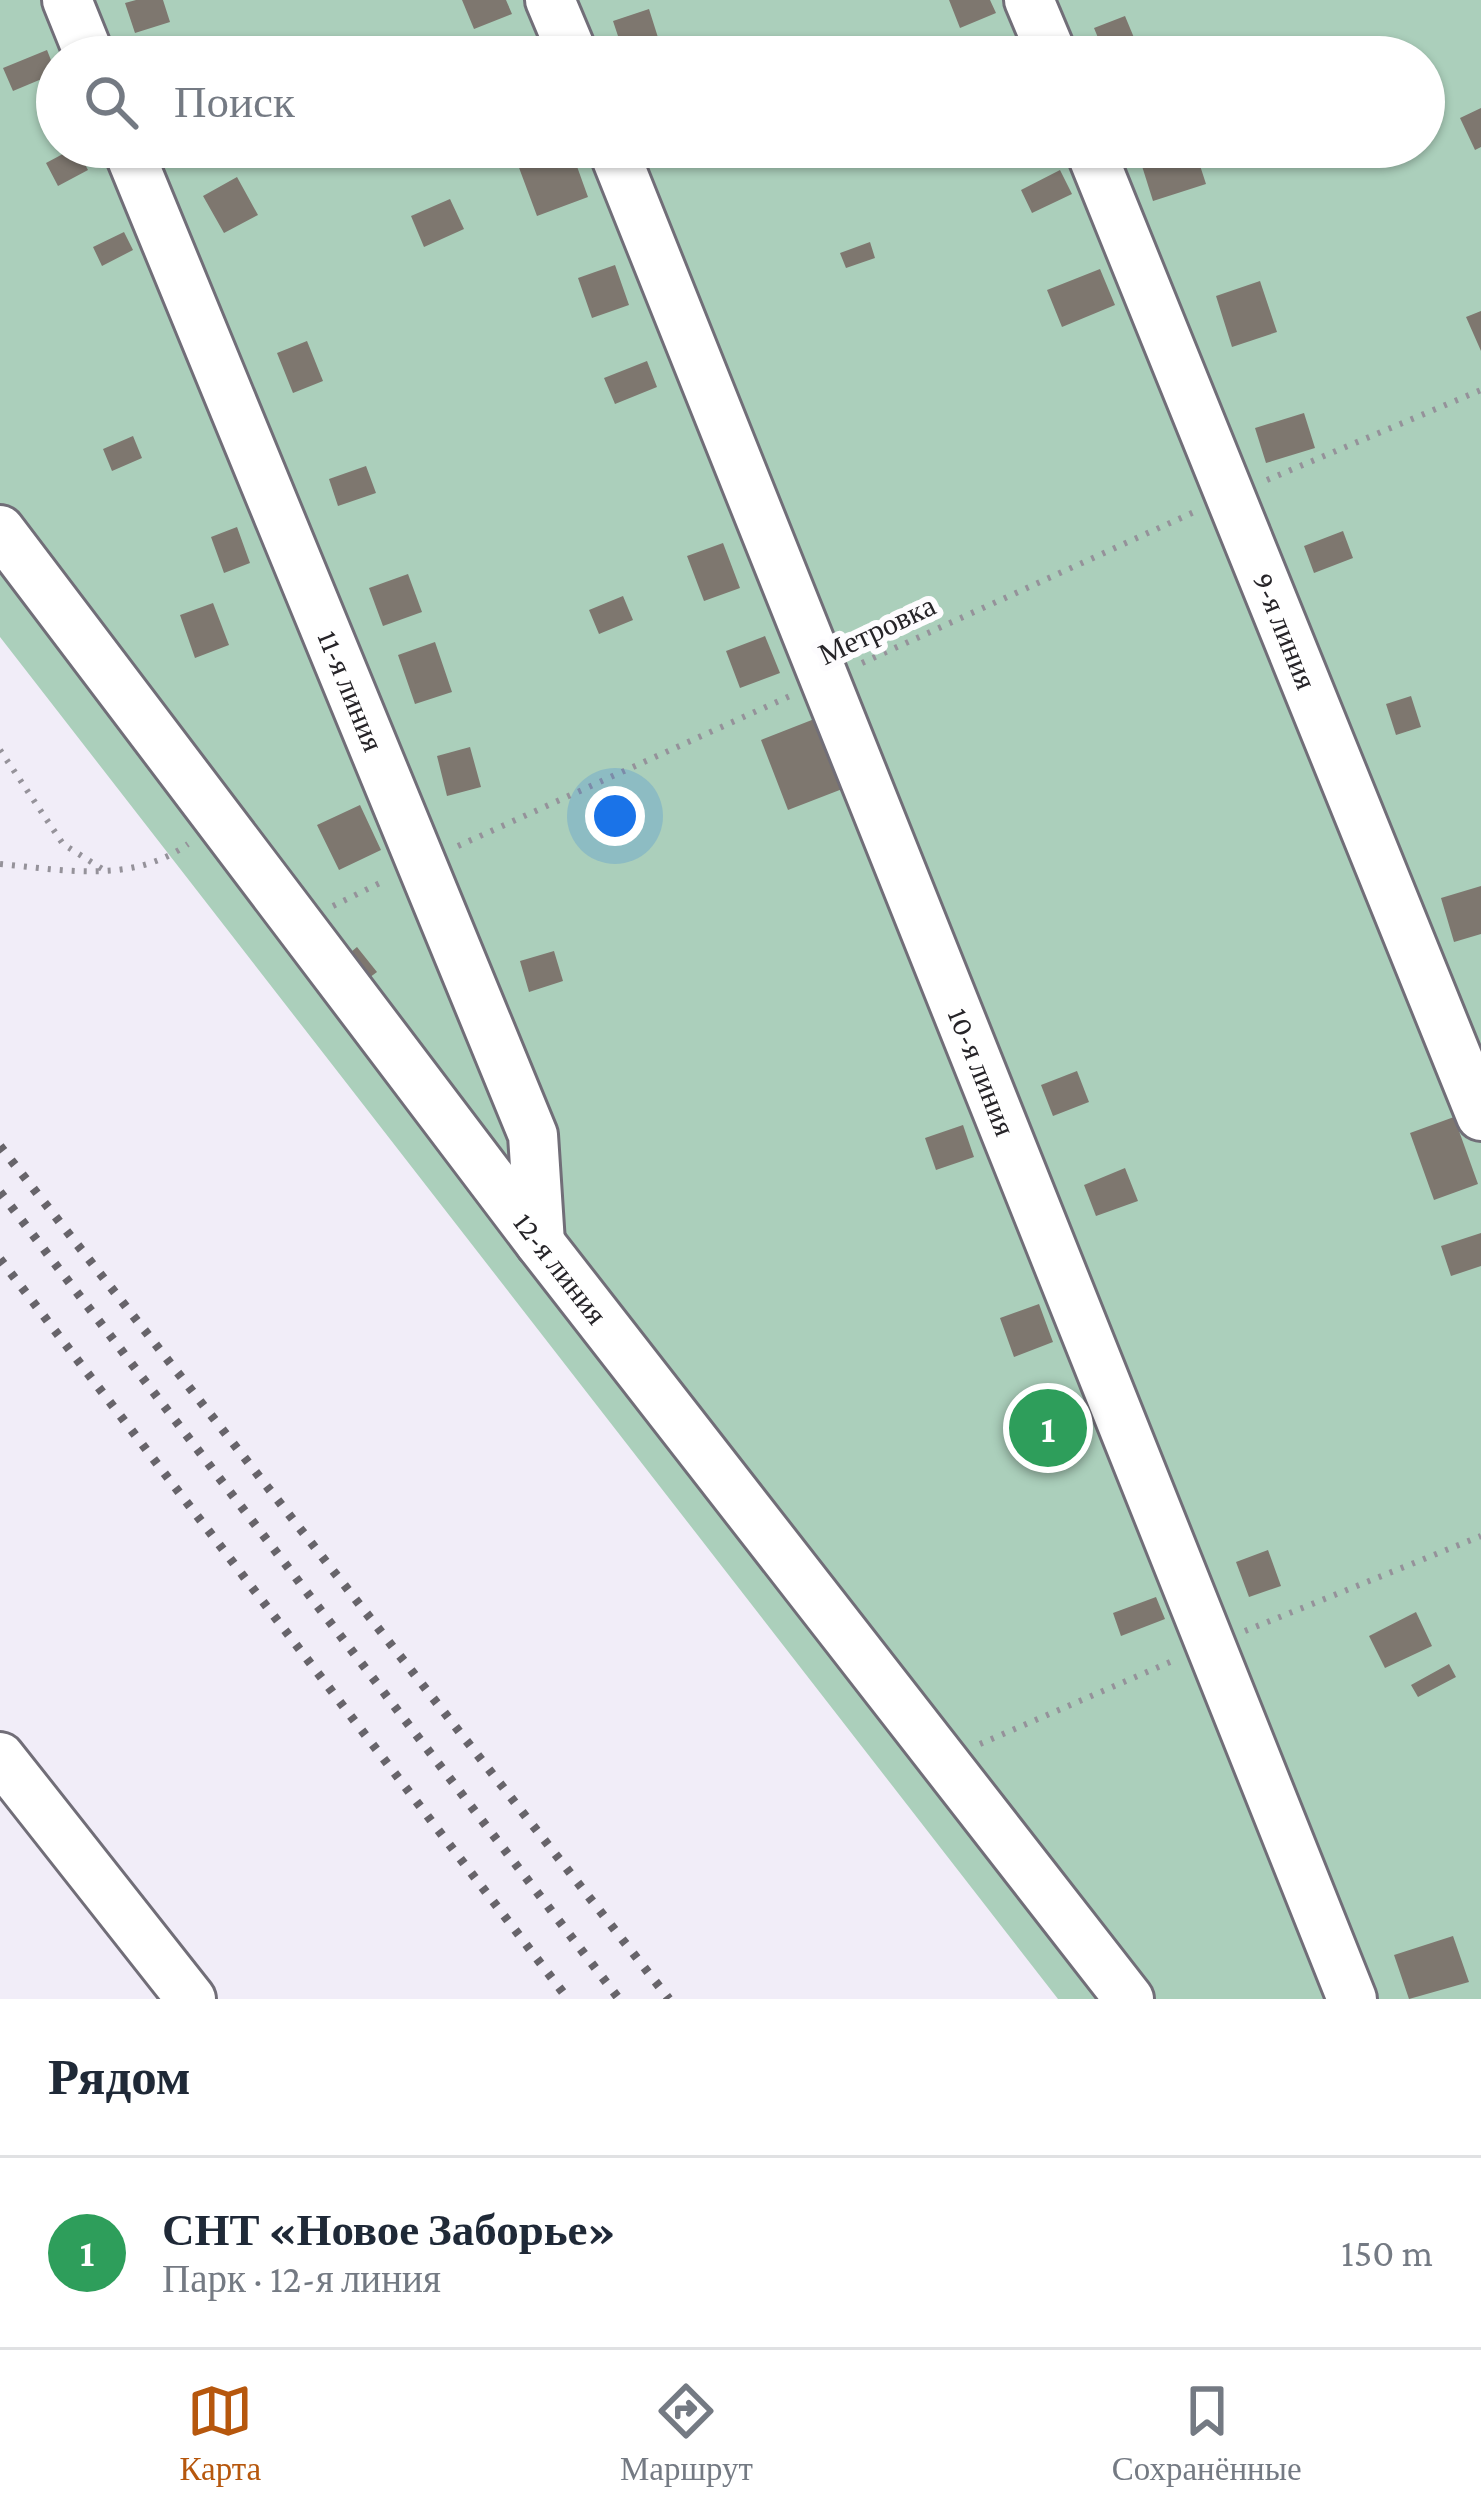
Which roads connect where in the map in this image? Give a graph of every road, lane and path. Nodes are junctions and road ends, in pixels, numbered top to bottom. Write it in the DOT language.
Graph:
graph roads {
  1 [pos="67,0"];
  2 [pos="550,0"];
  3 [pos="1029,0"];
  4 [pos="82,36"];
  5 [pos="565,36"];
  6 [pos="1044,36"];
  7 [pos="136,168"];
  8 [pos="620,168"];
  9 [pos="1098,168"];
  10 [pos="1481,389"];
  11 [pos="1230,495"];
  12 [pos="0,530"];
  13 [pos="824,681"];
  14 [pos="0,750"];
  15 [pos="220,821"];
  16 [pos="421,862"];
  17 [pos="0,864"];
  18 [pos="110,874"];
  19 [pos="298,923"];
  20 [pos="1481,1116"];
  21 [pos="540,1243"];
  22 [pos="0,1757"];
  23 [pos="191,1999"];
  24 [pos="1129,1999"];
  25 [pos="1352,1999"];
  1 -- 4 [label="street"];
  2 -- 5 [label="street"];
  3 -- 6 [label="street"];
  7 -- 16 [label="street, 11-я линия"];
  8 -- 13 [label="street, 10-я линия"];
  9 -- 11 [label="street, 9-я линия"];
  10 -- 11 [label="path, Метровка"];
  11 -- 13 [label="path, Метровка"];
  11 -- 20 [label="street, 9-я линия"];
  12 -- 15 [label="street, 12-я линия"];
  13 -- 16 [label="path, Метровка"];
  13 -- 25 [label="street, 10-я линия"];
  14 -- 18 [label="path"];
  15 -- 18 [label="path"];
  15 -- 19 [label="street, 12-я линия"];
  16 -- 19 [label="path, Метровка"];
  16 -- 21 [label="street, 11-я линия"];
  17 -- 18 [label="path"];
  19 -- 21 [label="street, 12-я линия"];
  21 -- 24 [label="street, 12-я линия"];
  22 -- 23 [label="street"];
}
